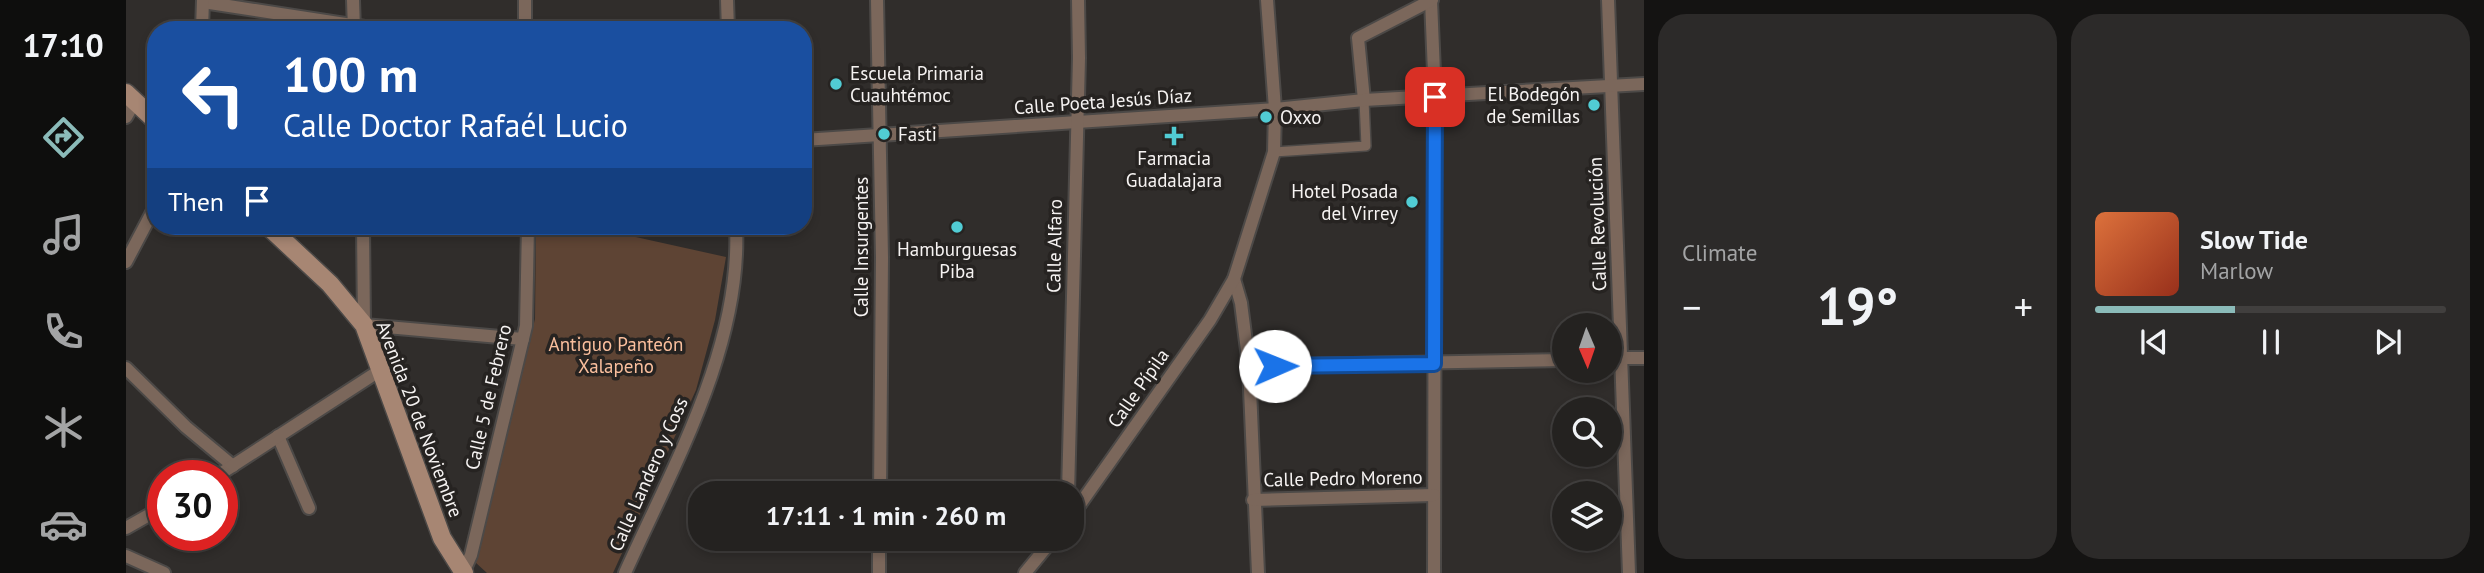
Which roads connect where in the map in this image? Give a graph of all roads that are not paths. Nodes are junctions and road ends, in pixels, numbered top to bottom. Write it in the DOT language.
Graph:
graph roads {
  1 [pos="353,0"];
  2 [pos="525,0"];
  3 [pos="727,0"];
  4 [pos="877,0"];
  5 [pos="1078,0"];
  6 [pos="1267,0"];
  7 [pos="1431,0"];
  8 [pos="1608,0"];
  9 [pos="203,1"];
  10 [pos="202,21"];
  11 [pos="319,21"];
  12 [pos="354,21"];
  13 [pos="525,21"];
  14 [pos="728,21"];
  15 [pos="1644,84"];
  16 [pos="1611,86"];
  17 [pos="1435,97"];
  18 [pos="1364,100"];
  19 [pos="129,104"];
  20 [pos="1275,109"];
  21 [pos="147,115"];
  22 [pos="1076,122"];
  23 [pos="880,136"];
  24 [pos="812,140"];
  25 [pos="1274,152"];
  26 [pos="147,222"];
  27 [pos="278,235"];
  28 [pos="363,235"];
  29 [pos="528,235"];
  30 [pos="736,235"];
  31 [pos="126,262"];
  32 [pos="1234,279"];
  33 [pos="1615,313"];
  34 [pos="364,325"];
  35 [pos="523,339"];
  36 [pos="1622,358"];
  37 [pos="1644,358"];
  38 [pos="1552,360"];
  39 [pos="1434,364"];
  40 [pos="1249,366"];
  41 [pos="126,368"];
  42 [pos="379,371"];
  43 [pos="1618,383"];
  44 [pos="278,436"];
  45 [pos="226,460"];
  46 [pos="238,463"];
  47 [pos="880,481"];
  48 [pos="1068,481"];
  49 [pos="1434,495"];
  50 [pos="1084,499"];
  51 [pos="1253,500"];
  52 [pos="309,508"];
  53 [pos="147,516"];
  54 [pos="126,528"];
  55 [pos="879,551"];
  56 [pos="1043,551"];
  57 [pos="126,556"];
  58 [pos="164,573"];
  59 [pos="464,573"];
  60 [pos="625,573"];
  61 [pos="879,573"];
  62 [pos="1025,573"];
  63 [pos="1258,573"];
  64 [pos="1434,573"];
  65 [pos="1629,573"];
  1 -- 12 [label="street"];
  2 -- 13 [label="street"];
  3 -- 14 [label="street"];
  4 -- 23 [label="street, Calle Insurgentes"];
  5 -- 22 [label="street, Calle Alfaro"];
  6 -- 20 [label="street, Calle Pípila"];
  7 -- 17 [label="street"];
  7 -- 18 [label="street"];
  8 -- 16 [label="street, Calle Revolución"];
  9 -- 10 [label="street"];
  9 -- 11 [label="street"];
  15 -- 16 [label="street, Calle Poeta Jesús Díaz"];
  16 -- 17 [label="street, Calle Poeta Jesús Díaz"];
  16 -- 33 [label="street, Calle Revolución"];
  17 -- 18 [label="street, Calle Poeta Jesús Díaz"];
  17 -- 39 [label="street"];
  18 -- 20 [label="street, Calle Poeta Jesús Díaz"];
  18 -- 25 [label="street"];
  19 -- 21 [label="main road"];
  20 -- 22 [label="street, Calle Poeta Jesús Díaz"];
  20 -- 25 [label="street, Calle Pípila"];
  22 -- 23 [label="street, Calle Poeta Jesús Díaz"];
  22 -- 48 [label="street, Calle Alfaro"];
  23 -- 24 [label="street, Calle Poeta Jesús Díaz"];
  23 -- 47 [label="street, Calle Insurgentes"];
  25 -- 32 [label="street, Calle Pípila"];
  26 -- 31 [label="street"];
  27 -- 34 [label="main road, Avenida 20 de Noviembre"];
  28 -- 34 [label="street"];
  29 -- 35 [label="street, Calle 5 de Febrero"];
  30 -- 60 [label="street, Calle Landero y Coss"];
  32 -- 40 [label="street"];
  32 -- 50 [label="street, Calle Pípila"];
  34 -- 35 [label="street"];
  34 -- 42 [label="main road, Avenida 20 de Noviembre"];
  35 -- 59 [label="street, Calle 5 de Febrero"];
  36 -- 37 [label="street"];
  38 -- 39 [label="street"];
  39 -- 40 [label="street"];
  39 -- 49 [label="street"];
  40 -- 51 [label="street"];
  41 -- 45 [label="street"];
  42 -- 44 [label="street"];
  42 -- 59 [label="main road, Avenida 20 de Noviembre"];
  43 -- 65 [label="street, Calle Revolución"];
  44 -- 46 [label="street"];
  44 -- 52 [label="street"];
  49 -- 51 [label="street, Calle Pedro Moreno"];
  49 -- 64 [label="street"];
  51 -- 63 [label="street"];
  53 -- 54 [label="street"];
  55 -- 61 [label="street"];
  56 -- 62 [label="street"];
  57 -- 58 [label="street"];
}
